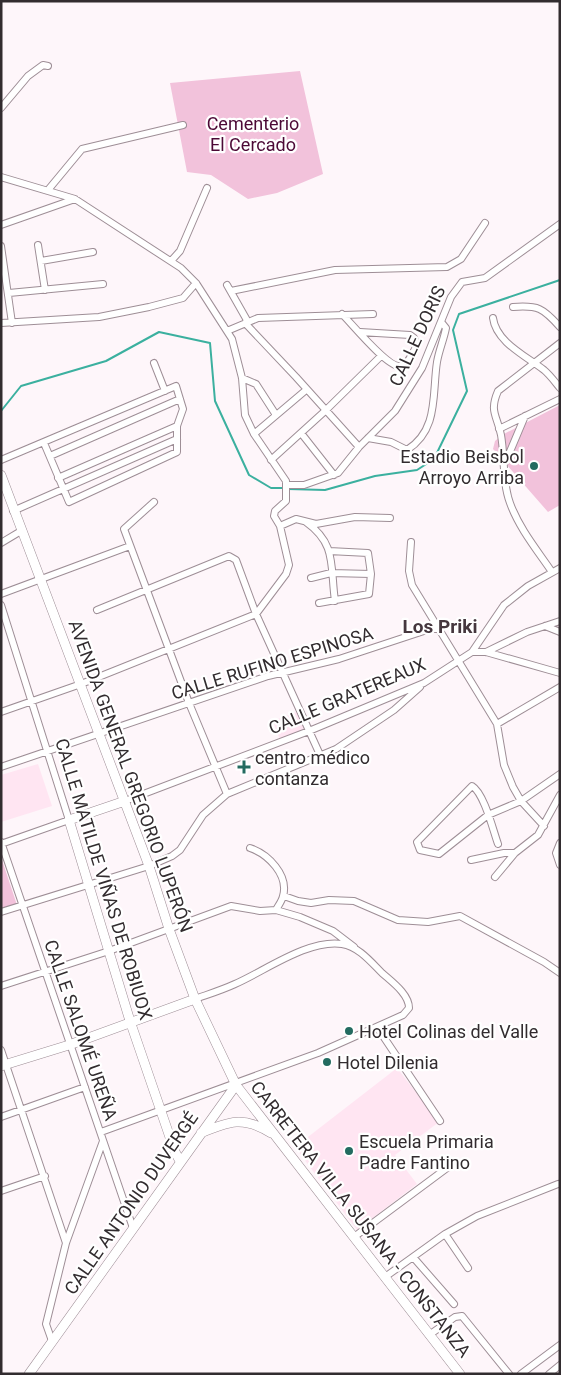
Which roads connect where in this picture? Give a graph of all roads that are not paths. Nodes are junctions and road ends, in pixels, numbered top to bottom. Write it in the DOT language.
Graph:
graph roads {
  1 [pos="48,66"];
  2 [pos="1,108"];
  3 [pos="183,125"];
  4 [pos="1,177"];
  5 [pos="207,188"];
  6 [pos="48,190"];
  7 [pos="75,199"];
  8 [pos="485,223"];
  9 [pos="560,224"];
  10 [pos="1,225"];
  11 [pos="38,245"];
  12 [pos="1,246"];
  13 [pos="93,252"];
  14 [pos="40,261"];
  15 [pos="171,261"];
  16 [pos="196,283"];
  17 [pos="103,284"];
  18 [pos="45,290"];
  19 [pos="9,293"];
  20 [pos="513,307"];
  21 [pos="342,314"];
  22 [pos="373,314"];
  23 [pos="493,318"];
  24 [pos="442,322"];
  25 [pos="1,323"];
  26 [pos="12,323"];
  27 [pos="246,323"];
  28 [pos="560,327"];
  29 [pos="227,331"];
  30 [pos="360,332"];
  31 [pos="560,343"];
  32 [pos="381,356"];
  33 [pos="533,362"];
  34 [pos="154,363"];
  35 [pos="242,378"];
  36 [pos="560,388"];
  37 [pos="306,390"];
  38 [pos="165,391"];
  39 [pos="180,398"];
  40 [pos="560,400"];
  41 [pos="325,411"];
  42 [pos="276,415"];
  43 [pos="525,416"];
  44 [pos="177,426"];
  45 [pos="499,429"];
  46 [pos="301,433"];
  47 [pos="254,434"];
  48 [pos="368,438"];
  49 [pos="177,439"];
  50 [pos="44,443"];
  51 [pos="358,448"];
  52 [pos="50,456"];
  53 [pos="1,460"];
  54 [pos="271,460"];
  55 [pos="504,464"];
  56 [pos="1,475"];
  57 [pos="334,475"];
  58 [pos="58,478"];
  59 [pos="287,485"];
  60 [pos="63,489"];
  61 [pos="154,502"];
  62 [pos="13,511"];
  63 [pos="390,518"];
  64 [pos="303,520"];
  65 [pos="280,526"];
  66 [pos="21,531"];
  67 [pos="411,542"];
  68 [pos="1,543"];
  69 [pos="130,546"];
  70 [pos="329,551"];
  71 [pos="560,568"];
  72 [pos="552,572"];
  73 [pos="331,573"];
  74 [pos="371,574"];
  75 [pos="311,578"];
  76 [pos="42,579"];
  77 [pos="146,589"];
  78 [pos="1,594"];
  79 [pos="335,601"];
  80 [pos="319,603"];
  81 [pos="1,605"];
  82 [pos="97,610"];
  83 [pos="256,614"];
  84 [pos="560,621"];
  85 [pos="545,626"];
  86 [pos="439,629"];
  87 [pos="560,632"];
  88 [pos="169,648"];
  89 [pos="472,652"];
  90 [pos="486,652"];
  91 [pos="459,661"];
  92 [pos="285,673"];
  93 [pos="560,673"];
  94 [pos="424,683"];
  95 [pos="80,684"];
  96 [pos="560,687"];
  97 [pos="31,701"];
  98 [pos="189,703"];
  99 [pos="1,712"];
  100 [pos="497,724"];
  101 [pos="309,731"];
  102 [pos="100,735"];
  103 [pos="48,752"];
  104 [pos="321,757"];
  105 [pos="1,767"];
  106 [pos="216,767"];
  107 [pos="560,774"];
  108 [pos="227,794"];
  109 [pos="560,795"];
  110 [pos="125,801"];
  111 [pos="521,801"];
  112 [pos="488,815"];
  113 [pos="69,820"];
  114 [pos="544,826"];
  115 [pos="1,843"];
  116 [pos="560,843"];
  117 [pos="498,844"];
  118 [pos="250,848"];
  119 [pos="515,853"];
  120 [pos="471,860"];
  121 [pos="560,865"];
  122 [pos="149,866"];
  123 [pos="496,877"];
  124 [pos="88,885"];
  125 [pos="284,896"];
  126 [pos="22,906"];
  127 [pos="276,910"];
  128 [pos="1,912"];
  129 [pos="169,929"];
  130 [pos="109,951"];
  131 [pos="362,953"];
  132 [pos="45,972"];
  133 [pos="560,973"];
  134 [pos="1,986"];
  135 [pos="196,999"];
  136 [pos="130,1021"];
  137 [pos="377,1027"];
  138 [pos="69,1045"];
  139 [pos="1,1050"];
  140 [pos="4,1065"];
  141 [pos="236,1084"];
  142 [pos="85,1087"];
  143 [pos="21,1109"];
  144 [pos="162,1111"];
  145 [pos="1,1116"];
  146 [pos="440,1121"];
  147 [pos="101,1132"];
  148 [pos="199,1134"];
  149 [pos="277,1137"];
  150 [pos="103,1141"];
  151 [pos="180,1161"];
  152 [pos="455,1162"];
  153 [pos="45,1176"];
  154 [pos="558,1184"];
  155 [pos="1,1191"];
  156 [pos="133,1228"];
  157 [pos="445,1234"];
  158 [pos="354,1237"];
  159 [pos="66,1242"];
  160 [pos="413,1257"];
  161 [pos="468,1268"];
  162 [pos="385,1277"];
  163 [pos="454,1304"];
  164 [pos="429,1335"];
  165 [pos="52,1342"];
  166 [pos="560,1345"];
  167 [pos="560,1365"];
  168 [pos="29,1374"];
  169 [pos="460,1374"];
  170 [pos="509,1374"];
  171 [pos="521,1374"];
  172 [pos="549,1374"];
  1 -- 2 [label="street"];
  3 -- 6 [label="street"];
  4 -- 6 [label="street"];
  5 -- 15 [label="street"];
  6 -- 7 [label="street"];
  7 -- 10 [label="street"];
  7 -- 15 [label="street"];
  8 -- 27 [label="street"];
  9 -- 24 [label="street, CALLE DORIS"];
  11 -- 14 [label="street"];
  12 -- 19 [label="street"];
  13 -- 14 [label="street"];
  14 -- 18 [label="street"];
  15 -- 16 [label="street"];
  16 -- 26 [label="street"];
  16 -- 29 [label="street"];
  17 -- 18 [label="street"];
  18 -- 19 [label="street"];
  19 -- 26 [label="street"];
  20 -- 28 [label="street"];
  21 -- 22 [label="street"];
  21 -- 27 [label="street"];
  21 -- 30 [label="street"];
  23 -- 33 [label="street"];
  24 -- 48 [label="street, CALLE DORIS"];
  24 -- 48 [label="street"];
  25 -- 26 [label="street"];
  27 -- 29 [label="street"];
  27 -- 37 [label="street"];
  29 -- 35 [label="street"];
  30 -- 32 [label="street"];
  30 -- 32 [label="street"];
  31 -- 33 [label="street"];
  32 -- 41 [label="street"];
  33 -- 36 [label="street"];
  33 -- 45 [label="street"];
  34 -- 38 [label="street"];
  35 -- 42 [label="street"];
  35 -- 47 [label="street"];
  37 -- 41 [label="street"];
  37 -- 42 [label="street"];
  38 -- 39 [label="street"];
  38 -- 50 [label="street"];
  39 -- 44 [label="street"];
  39 -- 52 [label="street"];
  40 -- 43 [label="street"];
  41 -- 46 [label="street"];
  41 -- 51 [label="street"];
  42 -- 47 [label="street"];
  43 -- 45 [label="street"];
  43 -- 55 [label="street"];
  44 -- 49 [label="street"];
  44 -- 58 [label="street"];
  45 -- 55 [label="street"];
  46 -- 54 [label="street"];
  46 -- 57 [label="street"];
  47 -- 54 [label="street"];
  48 -- 51 [label="street, CALLE DORIS"];
  49 -- 60 [label="street"];
  49 -- 60 [label="street"];
  50 -- 52 [label="street"];
  50 -- 53 [label="street"];
  51 -- 57 [label="street, CALLE DORIS"];
  52 -- 58 [label="street"];
  54 -- 59 [label="street"];
  55 -- 72 [label="street"];
  56 -- 62 [label="main road, AVENIDA GENERAL GREGORIO LUPERÓN"];
  57 -- 59 [label="street, CALLE DORIS"];
  58 -- 60 [label="street"];
  59 -- 65 [label="street"];
  60 -- 62 [label="street"];
  61 -- 69 [label="street"];
  62 -- 66 [label="main road, AVENIDA GENERAL GREGORIO LUPERÓN"];
  63 -- 64 [label="street"];
  64 -- 65 [label="street"];
  64 -- 70 [label="street"];
  65 -- 83 [label="street"];
  66 -- 68 [label="street"];
  66 -- 76 [label="main road, AVENIDA GENERAL GREGORIO LUPERÓN"];
  67 -- 86 [label="street"];
  69 -- 76 [label="street"];
  69 -- 77 [label="street"];
  70 -- 73 [label="street"];
  70 -- 74 [label="street"];
  71 -- 72 [label="street, CALLE GRATEREAUX"];
  72 -- 89 [label="street, CALLE GRATEREAUX"];
  73 -- 74 [label="street"];
  73 -- 75 [label="street"];
  73 -- 79 [label="street"];
  74 -- 79 [label="street"];
  76 -- 78 [label="street"];
  76 -- 95 [label="main road, AVENIDA GENERAL GREGORIO LUPERÓN"];
  77 -- 82 [label="street"];
  77 -- 83 [label="street"];
  77 -- 88 [label="street"];
  79 -- 80 [label="street"];
  81 -- 97 [label="street, CALLE MATILDE VIÑAS DE ROBIUOX"];
  83 -- 88 [label="street"];
  83 -- 92 [label="street"];
  84 -- 85 [label="street"];
  85 -- 87 [label="street"];
  85 -- 90 [label="street"];
  86 -- 91 [label="street"];
  86 -- 92 [label="street, CALLE RUFINO ESPINOSA"];
  88 -- 95 [label="street"];
  88 -- 98 [label="street"];
  89 -- 90 [label="street"];
  89 -- 91 [label="street, CALLE GRATEREAUX"];
  90 -- 93 [label="street"];
  91 -- 94 [label="street, CALLE GRATEREAUX"];
  91 -- 100 [label="street"];
  92 -- 98 [label="street, CALLE RUFINO ESPINOSA"];
  92 -- 101 [label="street"];
  94 -- 101 [label="street, CALLE GRATEREAUX"];
  94 -- 104 [label="street"];
  95 -- 97 [label="street"];
  95 -- 102 [label="main road, AVENIDA GENERAL GREGORIO LUPERÓN"];
  96 -- 100 [label="street"];
  97 -- 99 [label="street"];
  97 -- 103 [label="street, CALLE MATILDE VIÑAS DE ROBIUOX"];
  98 -- 102 [label="street, CALLE RUFINO ESPINOSA"];
  98 -- 106 [label="street"];
  100 -- 111 [label="street"];
  101 -- 104 [label="street"];
  101 -- 106 [label="street, CALLE GRATEREAUX"];
  102 -- 103 [label="street, CALLE RUFINO ESPINOSA"];
  102 -- 110 [label="main road, AVENIDA GENERAL GREGORIO LUPERÓN"];
  103 -- 105 [label="street, CALLE RUFINO ESPINOSA"];
  103 -- 113 [label="street, CALLE MATILDE VIÑAS DE ROBIUOX"];
  104 -- 108 [label="street"];
  106 -- 108 [label="street"];
  106 -- 110 [label="street, CALLE GRATEREAUX"];
  107 -- 111 [label="street"];
  108 -- 122 [label="street"];
  109 -- 114 [label="street"];
  110 -- 113 [label="main road, CALLE GRATEREAUX"];
  110 -- 122 [label="main road, AVENIDA GENERAL GREGORIO LUPERÓN"];
  111 -- 112 [label="street"];
  111 -- 114 [label="street"];
  112 -- 112 [label="street"];
  112 -- 117 [label="street"];
  113 -- 115 [label="street, CALLE GRATEREAUX"];
  113 -- 124 [label="main road, CALLE MATILDE VIÑAS DE ROBIUOX"];
  114 -- 119 [label="street"];
  115 -- 126 [label="street, CALLE SALOMÉ UREÑA"];
  116 -- 121 [label="street"];
  118 -- 125 [label="street"];
  119 -- 120 [label="street"];
  119 -- 123 [label="street"];
  122 -- 124 [label="street"];
  122 -- 129 [label="main road, AVENIDA GENERAL GREGORIO LUPERÓN"];
  124 -- 126 [label="street"];
  124 -- 130 [label="main road, CALLE MATILDE VIÑAS DE ROBIUOX"];
  125 -- 127 [label="street"];
  125 -- 133 [label="street"];
  126 -- 128 [label="street"];
  126 -- 132 [label="street, CALLE SALOMÉ UREÑA"];
  127 -- 129 [label="street"];
  127 -- 131 [label="street"];
  129 -- 130 [label="street"];
  129 -- 135 [label="main road, AVENIDA GENERAL GREGORIO LUPERÓN"];
  130 -- 132 [label="street"];
  130 -- 136 [label="main road, CALLE MATILDE VIÑAS DE ROBIUOX"];
  131 -- 135 [label="street"];
  131 -- 137 [label="street"];
  132 -- 134 [label="street"];
  132 -- 138 [label="street, CALLE SALOMÉ UREÑA"];
  135 -- 136 [label="main road"];
  135 -- 141 [label="main road, AVENIDA GENERAL GREGORIO LUPERÓN"];
  136 -- 138 [label="main road"];
  136 -- 144 [label="main road, CALLE MATILDE VIÑAS DE ROBIUOX"];
  137 -- 141 [label="street"];
  137 -- 146 [label="street"];
  138 -- 140 [label="main road"];
  138 -- 142 [label="street, CALLE SALOMÉ UREÑA"];
  139 -- 140 [label="street"];
  140 -- 143 [label="street"];
  141 -- 144 [label="street"];
  141 -- 148 [label="main road, CALLE ANTONIO DUVERGÉ"];
  141 -- 149 [label="main road, CARRETERA VILLA SUSANA - CONSTANZA"];
  142 -- 143 [label="street"];
  142 -- 147 [label="street, CALLE SALOMÉ UREÑA"];
  143 -- 145 [label="street"];
  143 -- 153 [label="street"];
  144 -- 147 [label="street"];
  144 -- 151 [label="main road, CALLE MATILDE VIÑAS DE ROBIUOX"];
  147 -- 150 [label="street, CALLE SALOMÉ UREÑA"];
  148 -- 149 [label="main road"];
  148 -- 151 [label="main road, CALLE ANTONIO DUVERGÉ"];
  149 -- 158 [label="main road, CARRETERA VILLA SUSANA - CONSTANZA"];
  150 -- 156 [label="street, CALLE SALOMÉ UREÑA"];
  150 -- 159 [label="street"];
  151 -- 156 [label="main road, CALLE ANTONIO DUVERGÉ"];
  152 -- 158 [label="street"];
  153 -- 155 [label="street"];
  153 -- 159 [label="street"];
  154 -- 157 [label="street"];
  156 -- 165 [label="main road, CALLE ANTONIO DUVERGÉ"];
  157 -- 160 [label="street"];
  157 -- 161 [label="street"];
  158 -- 162 [label="main road, CARRETERA VILLA SUSANA - CONSTANZA"];
  159 -- 165 [label="street"];
  160 -- 162 [label="street"];
  160 -- 163 [label="street"];
  162 -- 164 [label="main road, CARRETERA VILLA SUSANA - CONSTANZA"];
  164 -- 169 [label="main road, CARRETERA VILLA SUSANA - CONSTANZA"];
  164 -- 170 [label="street"];
  165 -- 168 [label="main road, CALLE ANTONIO DUVERGÉ"];
  166 -- 171 [label="street"];
  167 -- 172 [label="street"];
}
